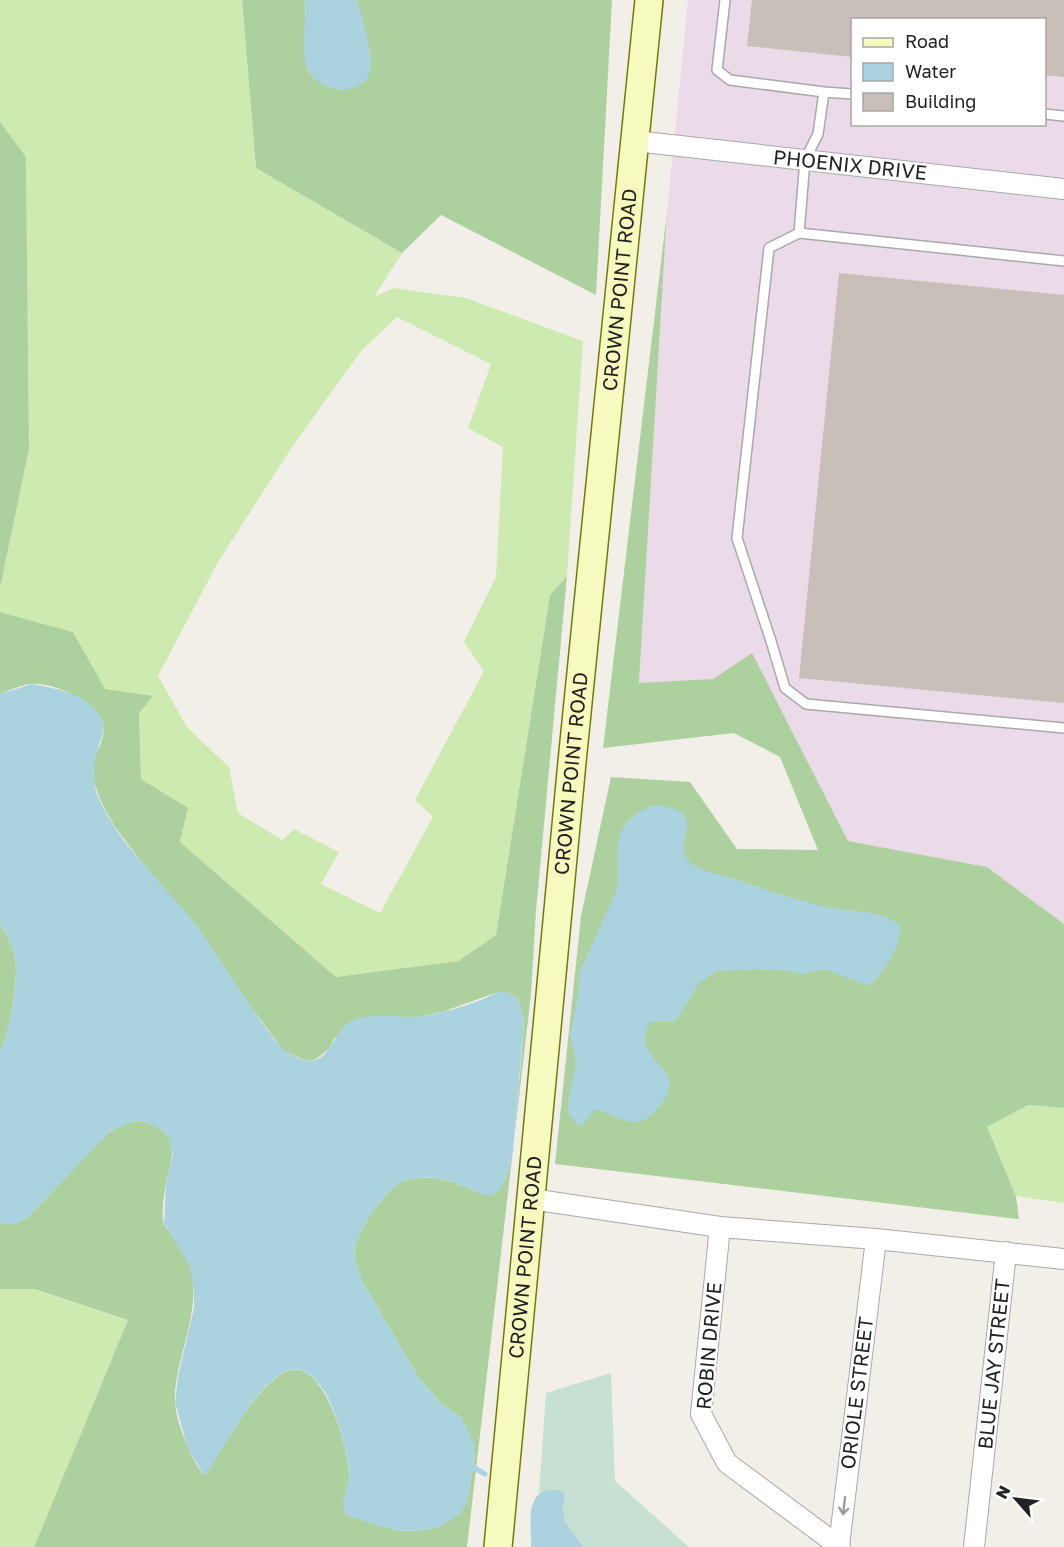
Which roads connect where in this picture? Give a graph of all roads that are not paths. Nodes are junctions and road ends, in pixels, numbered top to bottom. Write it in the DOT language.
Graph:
graph roads {
  1 [pos="649,0"];
  2 [pos="725,0"];
  3 [pos="824,92"];
  4 [pos="851,94"];
  5 [pos="1046,114"];
  6 [pos="1064,116"];
  7 [pos="635,141"];
  8 [pos="805,160"];
  9 [pos="1064,189"];
  10 [pos="799,233"];
  11 [pos="1064,261"];
  12 [pos="1064,728"];
  13 [pos="531,1199"];
  14 [pos="720,1227"];
  15 [pos="876,1239"];
  16 [pos="1006,1252"];
  17 [pos="1064,1259"];
  18 [pos="498,1547"];
  19 [pos="839,1547"];
  20 [pos="974,1547"];
  1 -- 7 [label="main road, CROWN POINT ROAD"];
  2 -- 3 [label="lane"];
  3 -- 4 [label="lane"];
  3 -- 8 [label="lane"];
  5 -- 6 [label="lane"];
  7 -- 8 [label="street, PHOENIX DRIVE"];
  7 -- 13 [label="main road, CROWN POINT ROAD"];
  8 -- 9 [label="street, PHOENIX DRIVE"];
  8 -- 10 [label="lane"];
  10 -- 11 [label="lane"];
  10 -- 12 [label="lane"];
  13 -- 14 [label="street"];
  13 -- 18 [label="main road, CROWN POINT ROAD"];
  14 -- 15 [label="street"];
  14 -- 19 [label="street, ROBIN DRIVE"];
  15 -- 16 [label="street"];
  15 -- 19 [label="street, ORIOLE STREET, one-way"];
  16 -- 17 [label="street"];
  16 -- 20 [label="street, BLUE JAY STREET"];
}
